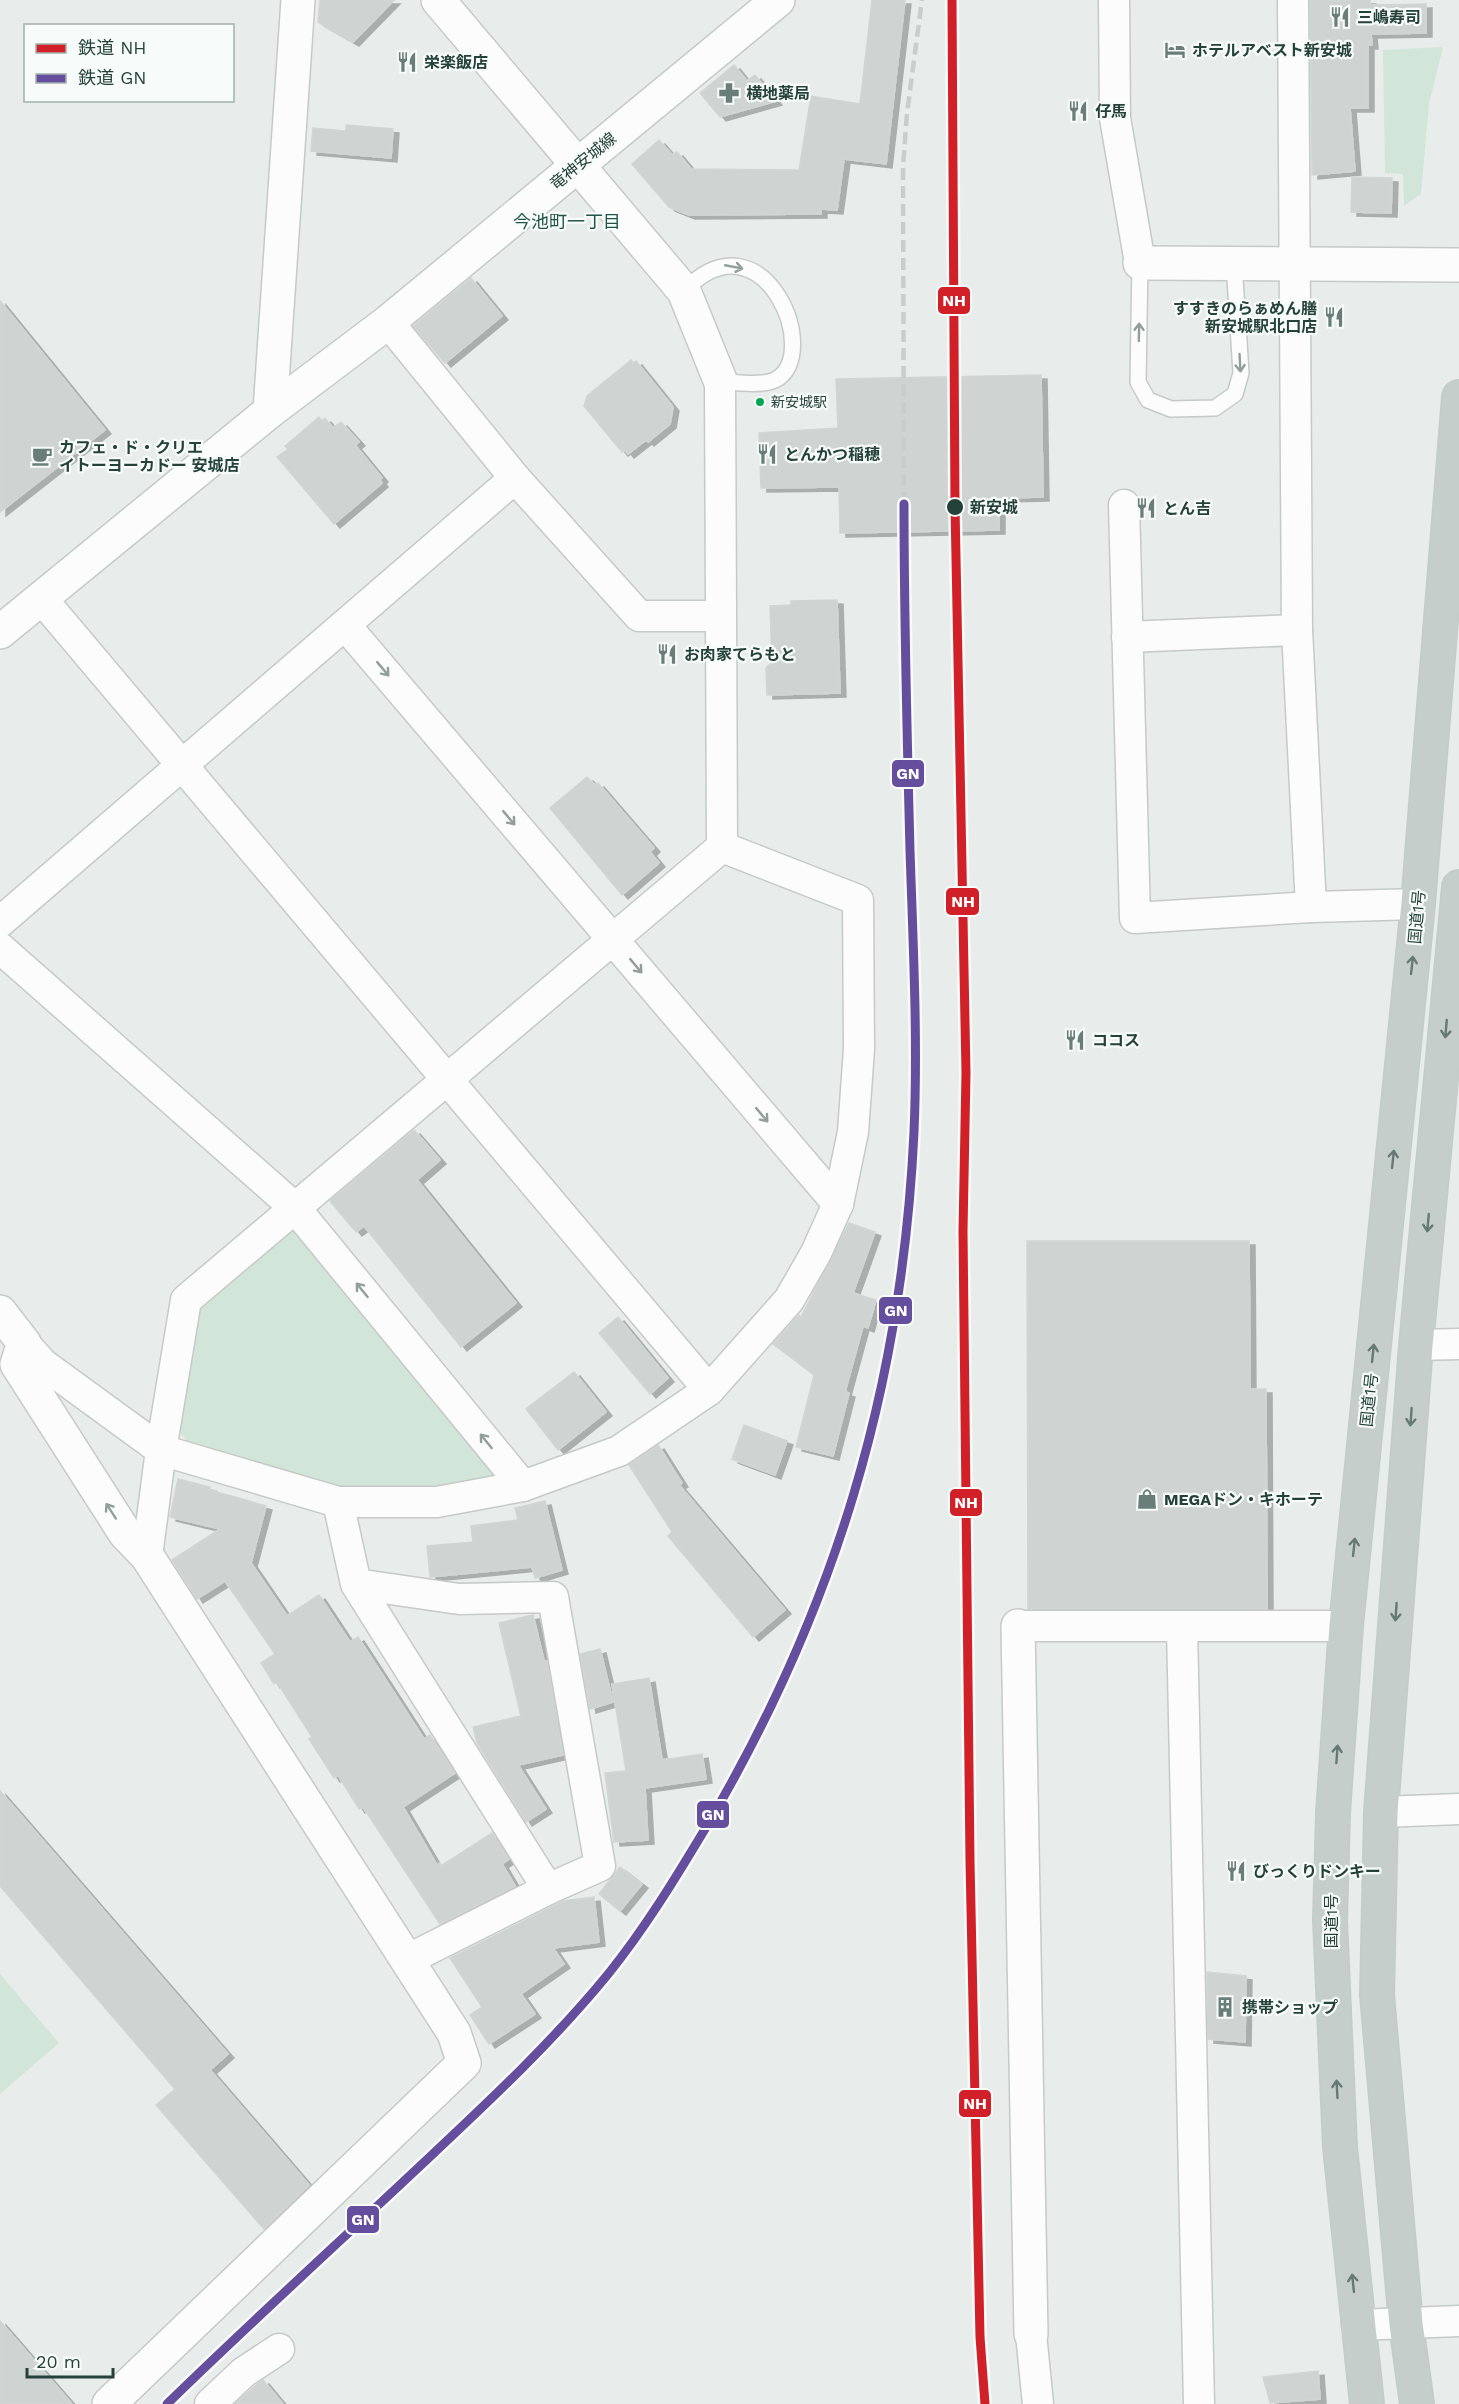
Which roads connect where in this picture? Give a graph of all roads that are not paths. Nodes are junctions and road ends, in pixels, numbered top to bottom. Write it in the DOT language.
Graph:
graph roads {
  1 [pos="298,0"];
  2 [pos="438,0"];
  3 [pos="778,0"];
  4 [pos="1114,0"];
  5 [pos="1293,0"];
  6 [pos="577,165"];
  7 [pos="1140,262"];
  8 [pos="1296,262"];
  9 [pos="1234,263"];
  10 [pos="1459,265"];
  11 [pos="684,291"];
  12 [pos="388,322"];
  13 [pos="720,381"];
  14 [pos="1459,397"];
  15 [pos="270,411"];
  16 [pos="515,478"];
  17 [pos="1124,505"];
  18 [pos="41,598"];
  19 [pos="719,616"];
  20 [pos="345,625"];
  21 [pos="1297,630"];
  22 [pos="0,632"];
  23 [pos="1127,637"];
  24 [pos="182,765"];
  25 [pos="722,848"];
  26 [pos="1458,898"];
  27 [pos="1418,904"];
  28 [pos="1311,907"];
  29 [pos="0,922"];
  30 [pos="613,940"];
  31 [pos="0,948"];
  32 [pos="447,1080"];
  33 [pos="838,1204"];
  34 [pos="295,1208"];
  35 [pos="0,1312"];
  36 [pos="24,1343"];
  37 [pos="1459,1344"];
  38 [pos="1416,1345"];
  39 [pos="709,1390"];
  40 [pos="161,1450"];
  41 [pos="523,1486"];
  42 [pos="338,1502"];
  43 [pos="147,1556"];
  44 [pos="356,1584"];
  45 [pos="1018,1626"];
  46 [pos="1346,1626"];
  47 [pos="1182,1627"];
  48 [pos="1459,1809"];
  49 [pos="1381,1812"];
  50 [pos="548,1889"];
  51 [pos="407,1960"];
  52 [pos="1459,2321"];
  53 [pos="1406,2324"];
  54 [pos="1357,2325"];
  55 [pos="1031,2334"];
  56 [pos="279,2349"];
  57 [pos="109,2404"];
  58 [pos="210,2404"];
  59 [pos="1038,2404"];
  60 [pos="1199,2404"];
  61 [pos="1367,2404"];
  62 [pos="1417,2404"];
  1 -- 15 [label="street"];
  2 -- 6 [label="street"];
  3 -- 6 [label="street, 竜神安城線"];
  4 -- 7 [label="street"];
  5 -- 8 [label="street"];
  6 -- 11 [label="street"];
  6 -- 12 [label="street, 竜神安城線"];
  7 -- 9 [label="street"];
  9 -- 7 [label="lane, one-way"];
  8 -- 9 [label="street"];
  8 -- 10 [label="street"];
  8 -- 21 [label="street"];
  11 -- 13 [label="street"];
  11 -- 13 [label="lane, one-way"];
  12 -- 15 [label="street, 竜神安城線"];
  12 -- 16 [label="street"];
  13 -- 19 [label="street"];
  14 -- 27 [label="highway, 国道1号"];
  15 -- 18 [label="street, 竜神安城線"];
  16 -- 19 [label="street"];
  16 -- 20 [label="street"];
  17 -- 23 [label="street"];
  18 -- 22 [label="street, 竜神安城線"];
  18 -- 24 [label="street"];
  19 -- 25 [label="street"];
  20 -- 24 [label="street"];
  20 -- 30 [label="street, one-way"];
  21 -- 23 [label="street"];
  21 -- 28 [label="street"];
  23 -- 28 [label="street"];
  24 -- 29 [label="street"];
  24 -- 32 [label="street"];
  25 -- 30 [label="street"];
  25 -- 33 [label="street"];
  26 -- 38 [label="highway, one-way"];
  27 -- 28 [label="street"];
  46 -- 27 [label="highway, 国道1号, one-way"];
  30 -- 32 [label="street"];
  30 -- 33 [label="street, one-way"];
  31 -- 34 [label="street"];
  32 -- 34 [label="street"];
  32 -- 39 [label="street"];
  33 -- 39 [label="street"];
  34 -- 40 [label="street"];
  41 -- 34 [label="street, one-way"];
  35 -- 36 [label="street"];
  36 -- 40 [label="street"];
  43 -- 36 [label="street, one-way"];
  37 -- 38 [label="street"];
  38 -- 49 [label="highway, one-way"];
  39 -- 41 [label="street"];
  40 -- 42 [label="street"];
  40 -- 43 [label="street"];
  41 -- 42 [label="street"];
  42 -- 44 [label="street"];
  43 -- 51 [label="street"];
  44 -- 50 [label="street"];
  44 -- 50 [label="street"];
  45 -- 47 [label="street"];
  45 -- 55 [label="street"];
  46 -- 47 [label="street"];
  54 -- 46 [label="highway, 国道1号, one-way"];
  47 -- 60 [label="street"];
  48 -- 49 [label="street"];
  49 -- 53 [label="highway"];
  50 -- 51 [label="street"];
  51 -- 57 [label="street"];
  52 -- 53 [label="street"];
  53 -- 54 [label="street"];
  53 -- 62 [label="highway"];
  54 -- 61 [label="highway, 国道1号"];
  55 -- 59 [label="street"];
  56 -- 58 [label="street"];
}
